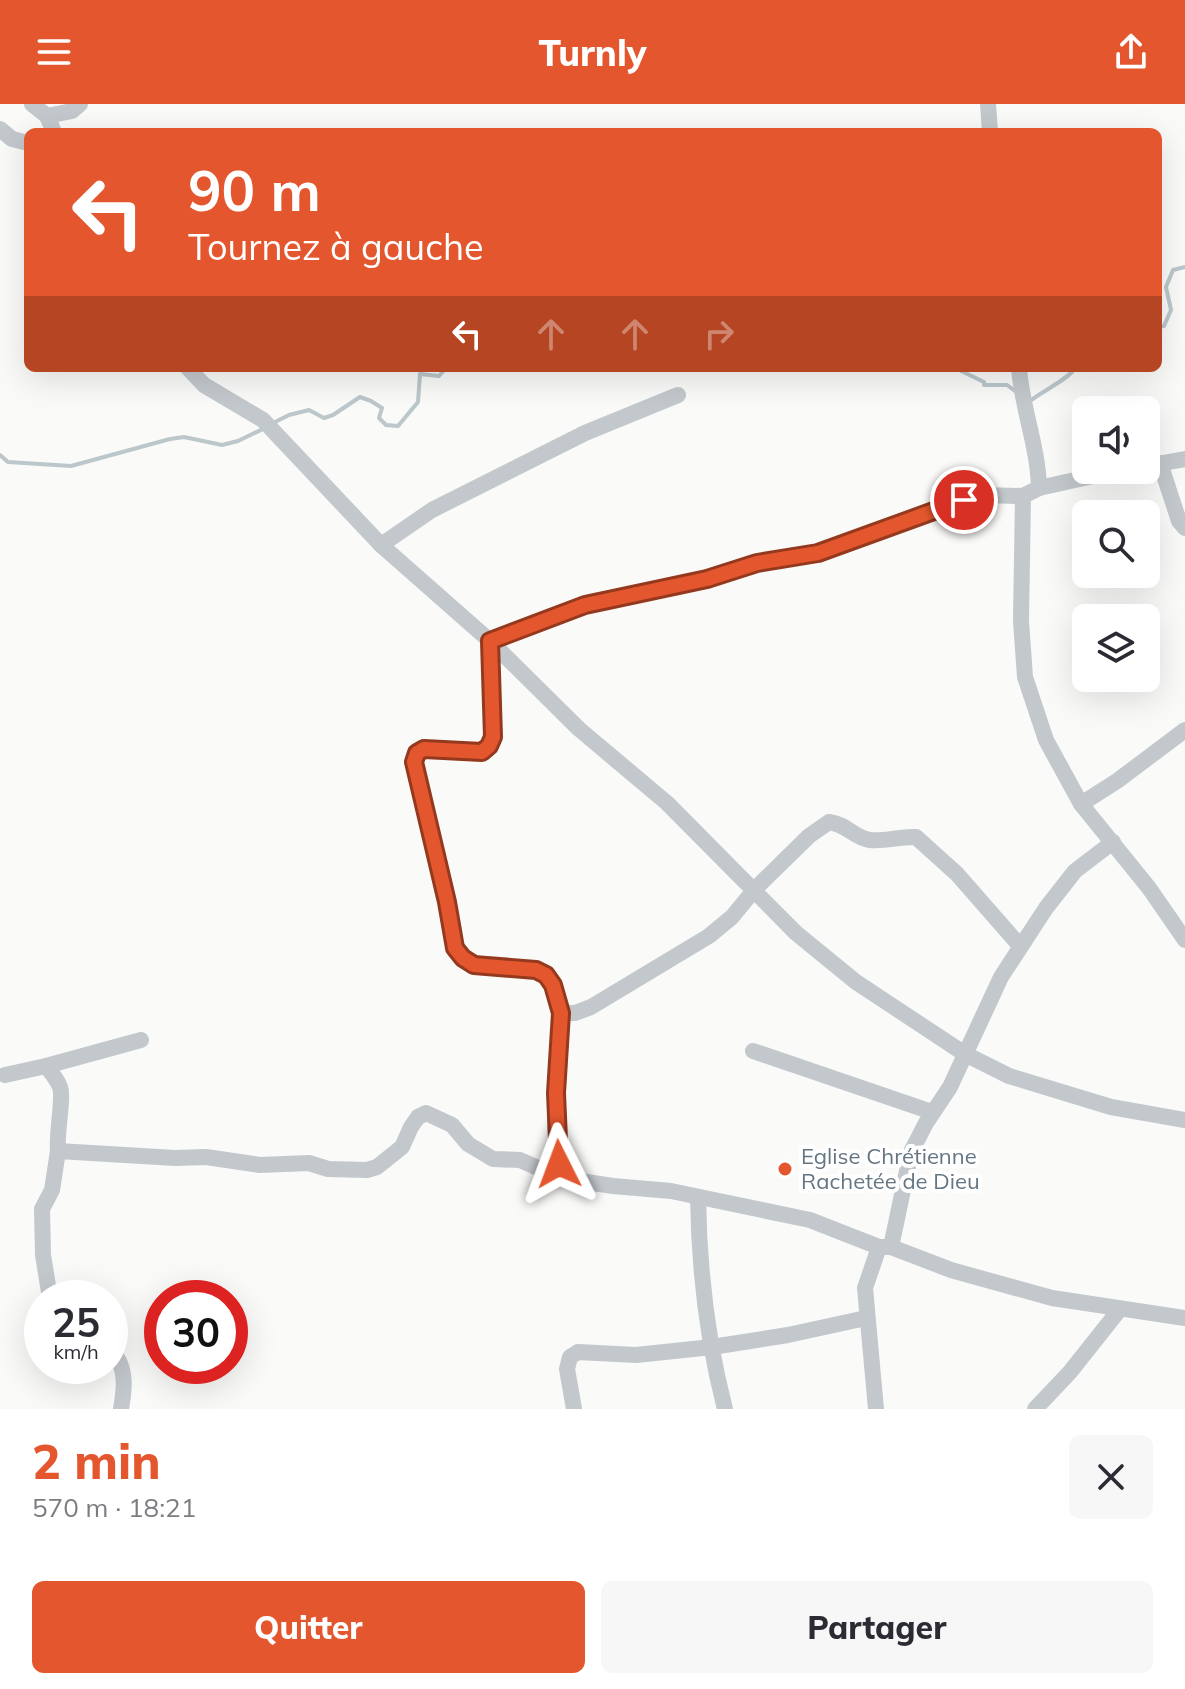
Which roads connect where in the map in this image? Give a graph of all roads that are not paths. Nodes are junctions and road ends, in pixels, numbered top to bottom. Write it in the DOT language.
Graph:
graph roads {
  1 [pos="32,104"];
  2 [pos="80,104"];
  3 [pos="988,104"];
  4 [pos="47,116"];
  5 [pos="52,128"];
  6 [pos="990,128"];
  7 [pos="0,129"];
  8 [pos="24,142"];
  9 [pos="192,372"];
  10 [pos="1019,372"];
  11 [pos="678,395"];
  12 [pos="1185,459"];
  13 [pos="1160,463"];
  14 [pos="1160,479"];
  15 [pos="1072,481"];
  16 [pos="1039,488"];
  17 [pos="1023,496"];
  18 [pos="1185,528"];
  19 [pos="381,545"];
  20 [pos="490,641"];
  21 [pos="1185,730"];
  22 [pos="1081,804"];
  23 [pos="1113,842"];
  24 [pos="755,889"];
  25 [pos="1185,940"];
  26 [pos="1020,946"];
  27 [pos="561,1013"];
  28 [pos="141,1040"];
  29 [pos="753,1051"];
  30 [pos="965,1054"];
  31 [pos="46,1066"];
  32 [pos="5,1075"];
  33 [pos="932,1112"];
  34 [pos="1185,1120"];
  35 [pos="58,1151"];
  36 [pos="563,1175"];
  37 [pos="698,1197"];
  38 [pos="885,1247"];
  39 [pos="47,1280"];
  40 [pos="1120,1309"];
  41 [pos="866,1318"];
  42 [pos="1185,1318"];
  43 [pos="712,1347"];
  44 [pos="123,1384"];
  45 [pos="121,1409"];
  46 [pos="574,1409"];
  47 [pos="725,1409"];
  48 [pos="876,1409"];
  49 [pos="1035,1409"];
  1 -- 4 [label="street"];
  2 -- 4 [label="street"];
  3 -- 6 [label="street"];
  4 -- 5 [label="street"];
  7 -- 8 [label="street"];
  9 -- 19 [label="street"];
  10 -- 16 [label="street"];
  11 -- 19 [label="street"];
  12 -- 13 [label="street"];
  14 -- 18 [label="street"];
  15 -- 16 [label="street"];
  16 -- 17 [label="street"];
  17 -- 20 [label="street"];
  17 -- 22 [label="street"];
  19 -- 20 [label="street"];
  20 -- 24 [label="street"];
  20 -- 27 [label="street"];
  21 -- 22 [label="street"];
  22 -- 23 [label="street"];
  23 -- 25 [label="street"];
  23 -- 26 [label="street"];
  24 -- 26 [label="street"];
  24 -- 27 [label="street"];
  24 -- 30 [label="street"];
  26 -- 30 [label="street"];
  27 -- 36 [label="street"];
  28 -- 31 [label="street"];
  29 -- 33 [label="street"];
  30 -- 33 [label="street"];
  30 -- 34 [label="street"];
  31 -- 32 [label="street"];
  31 -- 35 [label="street"];
  33 -- 38 [label="street"];
  35 -- 36 [label="street"];
  35 -- 39 [label="street"];
  36 -- 37 [label="street"];
  37 -- 38 [label="street"];
  37 -- 43 [label="street"];
  38 -- 40 [label="street"];
  38 -- 41 [label="street"];
  40 -- 42 [label="street"];
  40 -- 49 [label="street"];
  41 -- 43 [label="street"];
  41 -- 48 [label="street"];
  43 -- 46 [label="street"];
  43 -- 47 [label="street"];
  44 -- 45 [label="street"];
}
